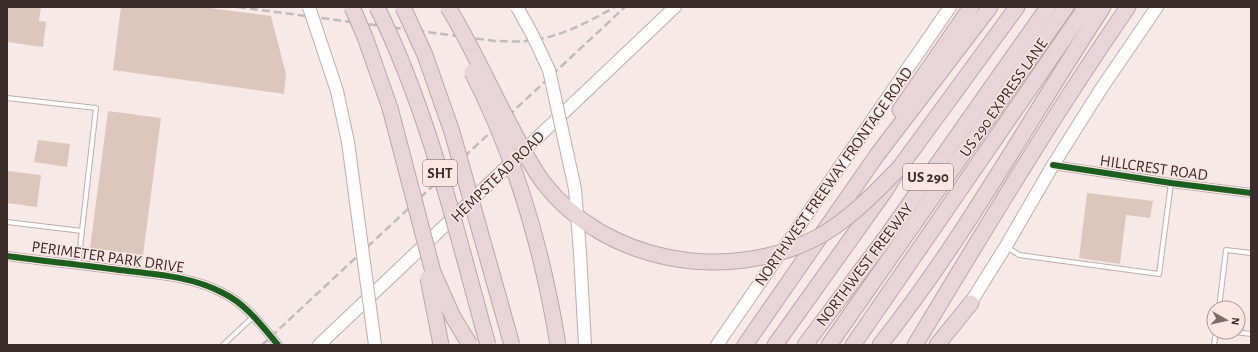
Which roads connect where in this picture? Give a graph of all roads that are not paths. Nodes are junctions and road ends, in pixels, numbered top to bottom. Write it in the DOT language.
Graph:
graph roads {
  1 [pos="308,7"];
  2 [pos="352,7"];
  3 [pos="377,7"];
  4 [pos="404,7"];
  5 [pos="437,7"];
  6 [pos="448,7"];
  7 [pos="517,7"];
  8 [pos="674,7"];
  9 [pos="950,7"];
  10 [pos="971,7"];
  11 [pos="990,7"];
  12 [pos="1017,7"];
  13 [pos="1048,7"];
  14 [pos="1066,7"];
  15 [pos="1086,7"];
  16 [pos="1103,7"];
  17 [pos="1128,7"];
  18 [pos="1157,7"];
  19 [pos="7,98"];
  20 [pos="877,155"];
  21 [pos="1053,165"];
  22 [pos="900,167"];
  23 [pos="1171,183"];
  24 [pos="1251,193"];
  25 [pos="7,222"];
  26 [pos="82,231"];
  27 [pos="424,241"];
  28 [pos="1006,246"];
  29 [pos="1251,253"];
  30 [pos="7,256"];
  31 [pos="78,265"];
  32 [pos="920,290"];
  33 [pos="1220,300"];
  34 [pos="971,302"];
  35 [pos="254,316"];
  36 [pos="222,345"];
  37 [pos="278,345"];
  38 [pos="319,345"];
  39 [pos="375,345"];
  40 [pos="441,345"];
  41 [pos="470,345"];
  42 [pos="488,345"];
  43 [pos="512,345"];
  44 [pos="558,345"];
  45 [pos="585,345"];
  46 [pos="716,345"];
  47 [pos="746,345"];
  48 [pos="775,345"];
  49 [pos="805,345"];
  50 [pos="829,345"];
  51 [pos="853,345"];
  52 [pos="880,345"];
  53 [pos="891,345"];
  54 [pos="915,345"];
  55 [pos="936,345"];
  56 [pos="944,345"];
  1 -- 39 [label="main road, bridge"];
  2 -- 27 [label="highway, bridge"];
  3 -- 42 [label="highway, SHT, bridge"];
  4 -- 43 [label="highway, SHT, bridge"];
  5 -- 44 [label="highway, bridge"];
  6 -- 22 [label="highway, bridge"];
  7 -- 45 [label="main road, bridge"];
  8 -- 38 [label="main road, HEMPSTEAD ROAD"];
  9 -- 46 [label="main road, NORTHWEST FREEWAY FRONTAGE ROAD"];
  10 -- 20 [label="highway"];
  11 -- 20 [label="highway"];
  12 -- 22 [label="highway"];
  13 -- 49 [label="highway, NORTHWEST FREEWAY / US 290"];
  14 -- 50 [label="highway, US 290 EXPRESS LANE"];
  15 -- 51 [label="highway, NORTHWEST FREEWAY / US 290"];
  16 -- 32 [label="highway"];
  17 -- 54 [label="highway"];
  18 -- 21 [label="main road"];
  19 -- 26 [label="lane"];
  20 -- 47 [label="highway"];
  21 -- 23 [label="street, HILLCREST ROAD"];
  21 -- 28 [label="main road"];
  22 -- 48 [label="highway, bridge"];
  23 -- 24 [label="street, HILLCREST ROAD"];
  23 -- 28 [label="lane"];
  25 -- 26 [label="lane"];
  26 -- 31 [label="lane"];
  27 -- 40 [label="highway, bridge"];
  27 -- 41 [label="highway, bridge"];
  28 -- 34 [label="main road"];
  29 -- 33 [label="lane"];
  30 -- 31 [label="street, PERIMETER PARK DRIVE"];
  31 -- 35 [label="street, PERIMETER PARK DRIVE"];
  32 -- 52 [label="highway"];
  32 -- 53 [label="highway"];
  34 -- 55 [label="highway"];
  34 -- 56 [label="main road"];
  35 -- 36 [label="lane"];
  35 -- 37 [label="street, PERIMETER PARK DRIVE"];
}
